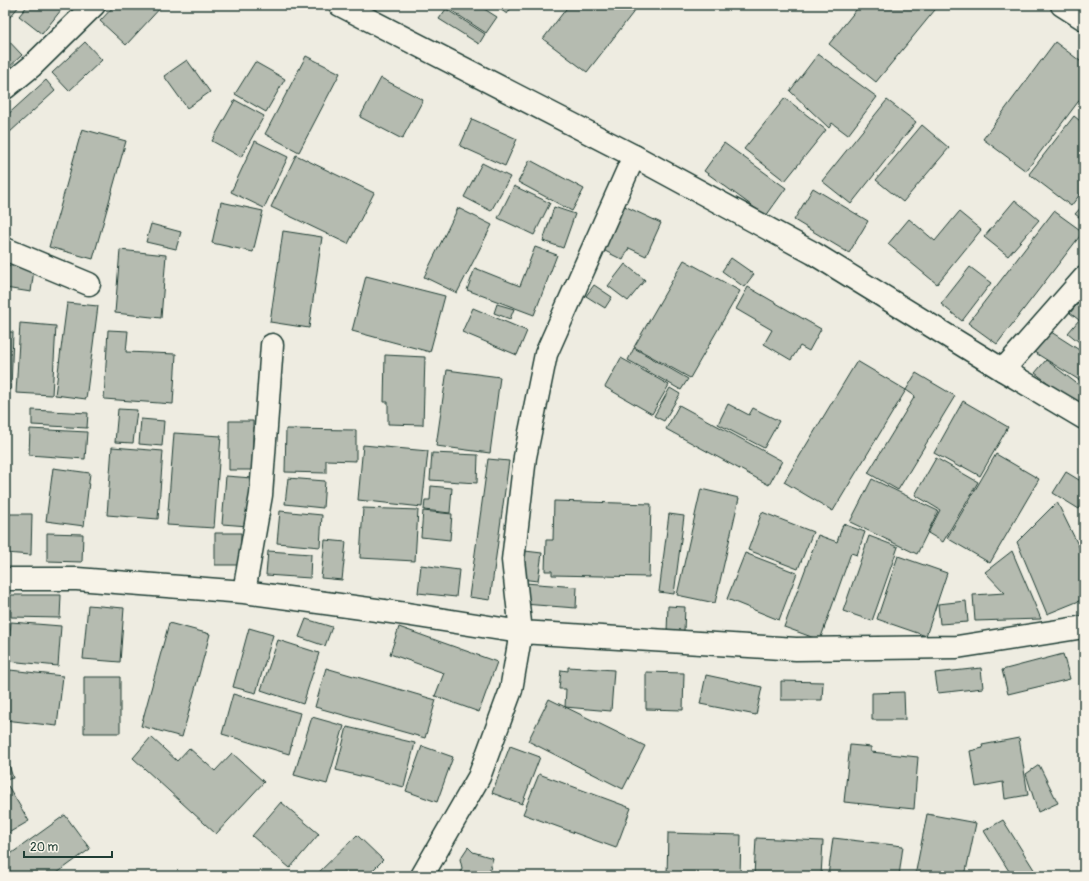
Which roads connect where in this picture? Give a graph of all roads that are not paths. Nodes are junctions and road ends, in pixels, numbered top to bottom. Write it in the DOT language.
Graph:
graph roads {
  1 [pos="94,5"];
  2 [pos="340,5"];
  3 [pos="1062,5"];
  4 [pos="362,10"];
  5 [pos="1084,19"];
  6 [pos="5,88"];
  7 [pos="634,156"];
  8 [pos="5,248"];
  9 [pos="1084,278"];
  10 [pos="89,284"];
  11 [pos="272,345"];
  12 [pos="1003,370"];
  13 [pos="1084,418"];
  14 [pos="5,580"];
  15 [pos="244,592"];
  16 [pos="1084,627"];
  17 [pos="521,632"];
  18 [pos="423,875"];
  1 -- 6 [label="street"];
  2 -- 4 [label="street"];
  3 -- 5 [label="street"];
  4 -- 7 [label="street"];
  7 -- 12 [label="street"];
  7 -- 17 [label="street"];
  8 -- 10 [label="street"];
  9 -- 12 [label="street"];
  11 -- 15 [label="street"];
  12 -- 13 [label="street"];
  14 -- 15 [label="street"];
  15 -- 17 [label="street"];
  16 -- 17 [label="street"];
  17 -- 18 [label="street"];
}
